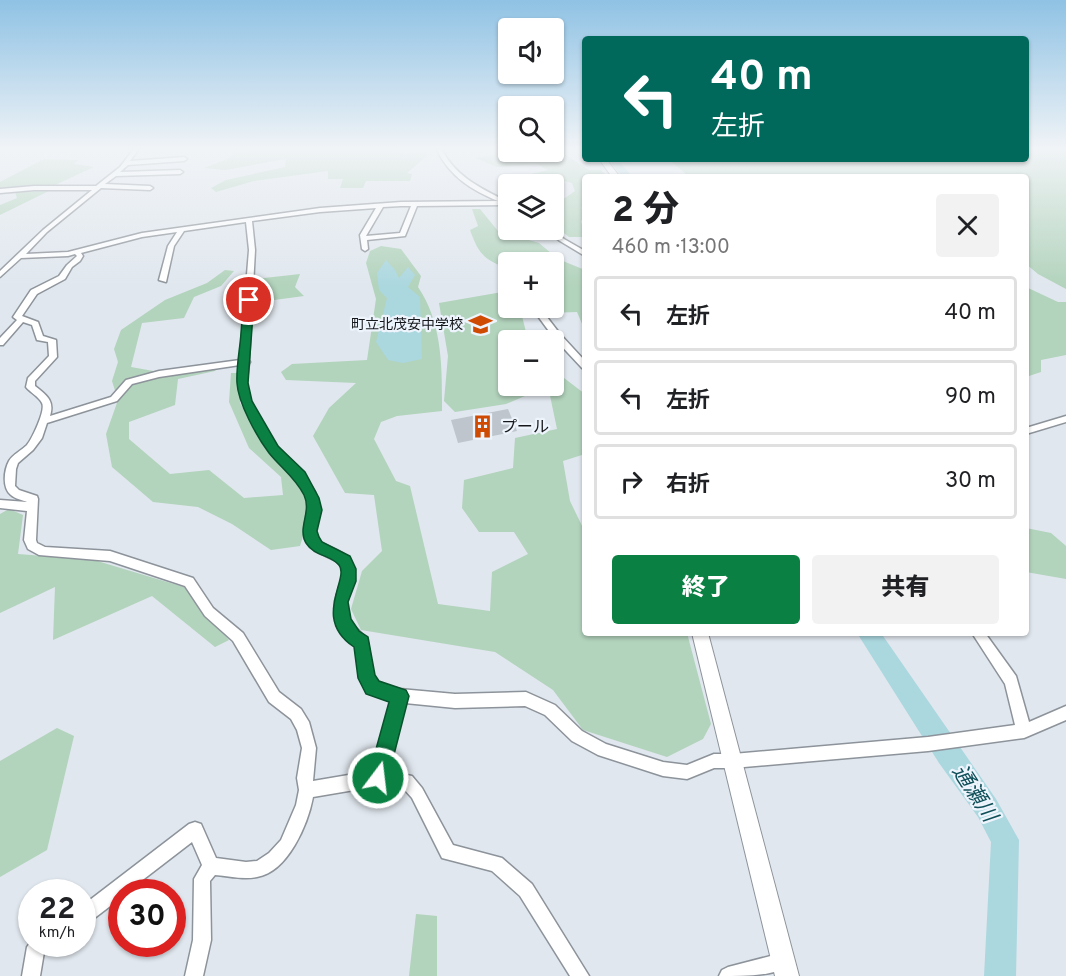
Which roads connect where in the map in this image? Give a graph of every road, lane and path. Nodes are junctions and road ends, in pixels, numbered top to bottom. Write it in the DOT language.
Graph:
graph roads {
  1 [pos="89,196"];
  2 [pos="415,204"];
  3 [pos="498,204"];
  4 [pos="381,205"];
  5 [pos="249,219"];
  6 [pos="182,229"];
  7 [pos="363,238"];
  8 [pos="562,240"];
  9 [pos="365,249"];
  10 [pos="76,252"];
  11 [pos="582,252"];
  12 [pos="20,256"];
  13 [pos="0,275"];
  14 [pos="163,280"];
  15 [pos="544,318"];
  16 [pos="21,320"];
  17 [pos="0,343"];
  18 [pos="246,362"];
  19 [pos="582,363"];
  20 [pos="1066,419"];
  21 [pos="43,421"];
  22 [pos="1029,430"];
  23 [pos="0,504"];
  24 [pos="33,507"];
  25 [pos="701,636"];
  26 [pos="980,636"];
  27 [pos="400,696"];
  28 [pos="1066,713"];
  29 [pos="1024,731"];
  30 [pos="733,761"];
  31 [pos="378,778"];
  32 [pos="307,790"];
  33 [pos="211,866"];
  34 [pos="96,905"];
  35 [pos="34,957"];
  36 [pos="776,970"];
  37 [pos="31,976"];
  38 [pos="194,976"];
  39 [pos="580,976"];
  40 [pos="728,976"];
  1 -- 12 [label="street"];
  2 -- 3 [label="street"];
  2 -- 4 [label="street"];
  2 -- 7 [label="street"];
  4 -- 5 [label="street"];
  4 -- 7 [label="street"];
  5 -- 6 [label="street"];
  5 -- 18 [label="street"];
  6 -- 10 [label="street"];
  6 -- 14 [label="street"];
  7 -- 9 [label="street"];
  8 -- 11 [label="street"];
  10 -- 12 [label="street"];
  10 -- 16 [label="street"];
  12 -- 13 [label="street"];
  15 -- 19 [label="street"];
  16 -- 17 [label="street"];
  16 -- 21 [label="street"];
  18 -- 21 [label="street"];
  18 -- 27 [label="street"];
  20 -- 22 [label="street"];
  21 -- 24 [label="street"];
  23 -- 24 [label="street"];
  24 -- 32 [label="street"];
  25 -- 30 [label="street"];
  26 -- 29 [label="street"];
  27 -- 30 [label="street"];
  27 -- 31 [label="street"];
  28 -- 29 [label="street"];
  29 -- 30 [label="street"];
  30 -- 36 [label="street"];
  31 -- 32 [label="street"];
  31 -- 39 [label="street"];
  32 -- 33 [label="street"];
  33 -- 34 [label="street"];
  33 -- 38 [label="street"];
  35 -- 37 [label="street"];
  36 -- 40 [label="street"];
}
